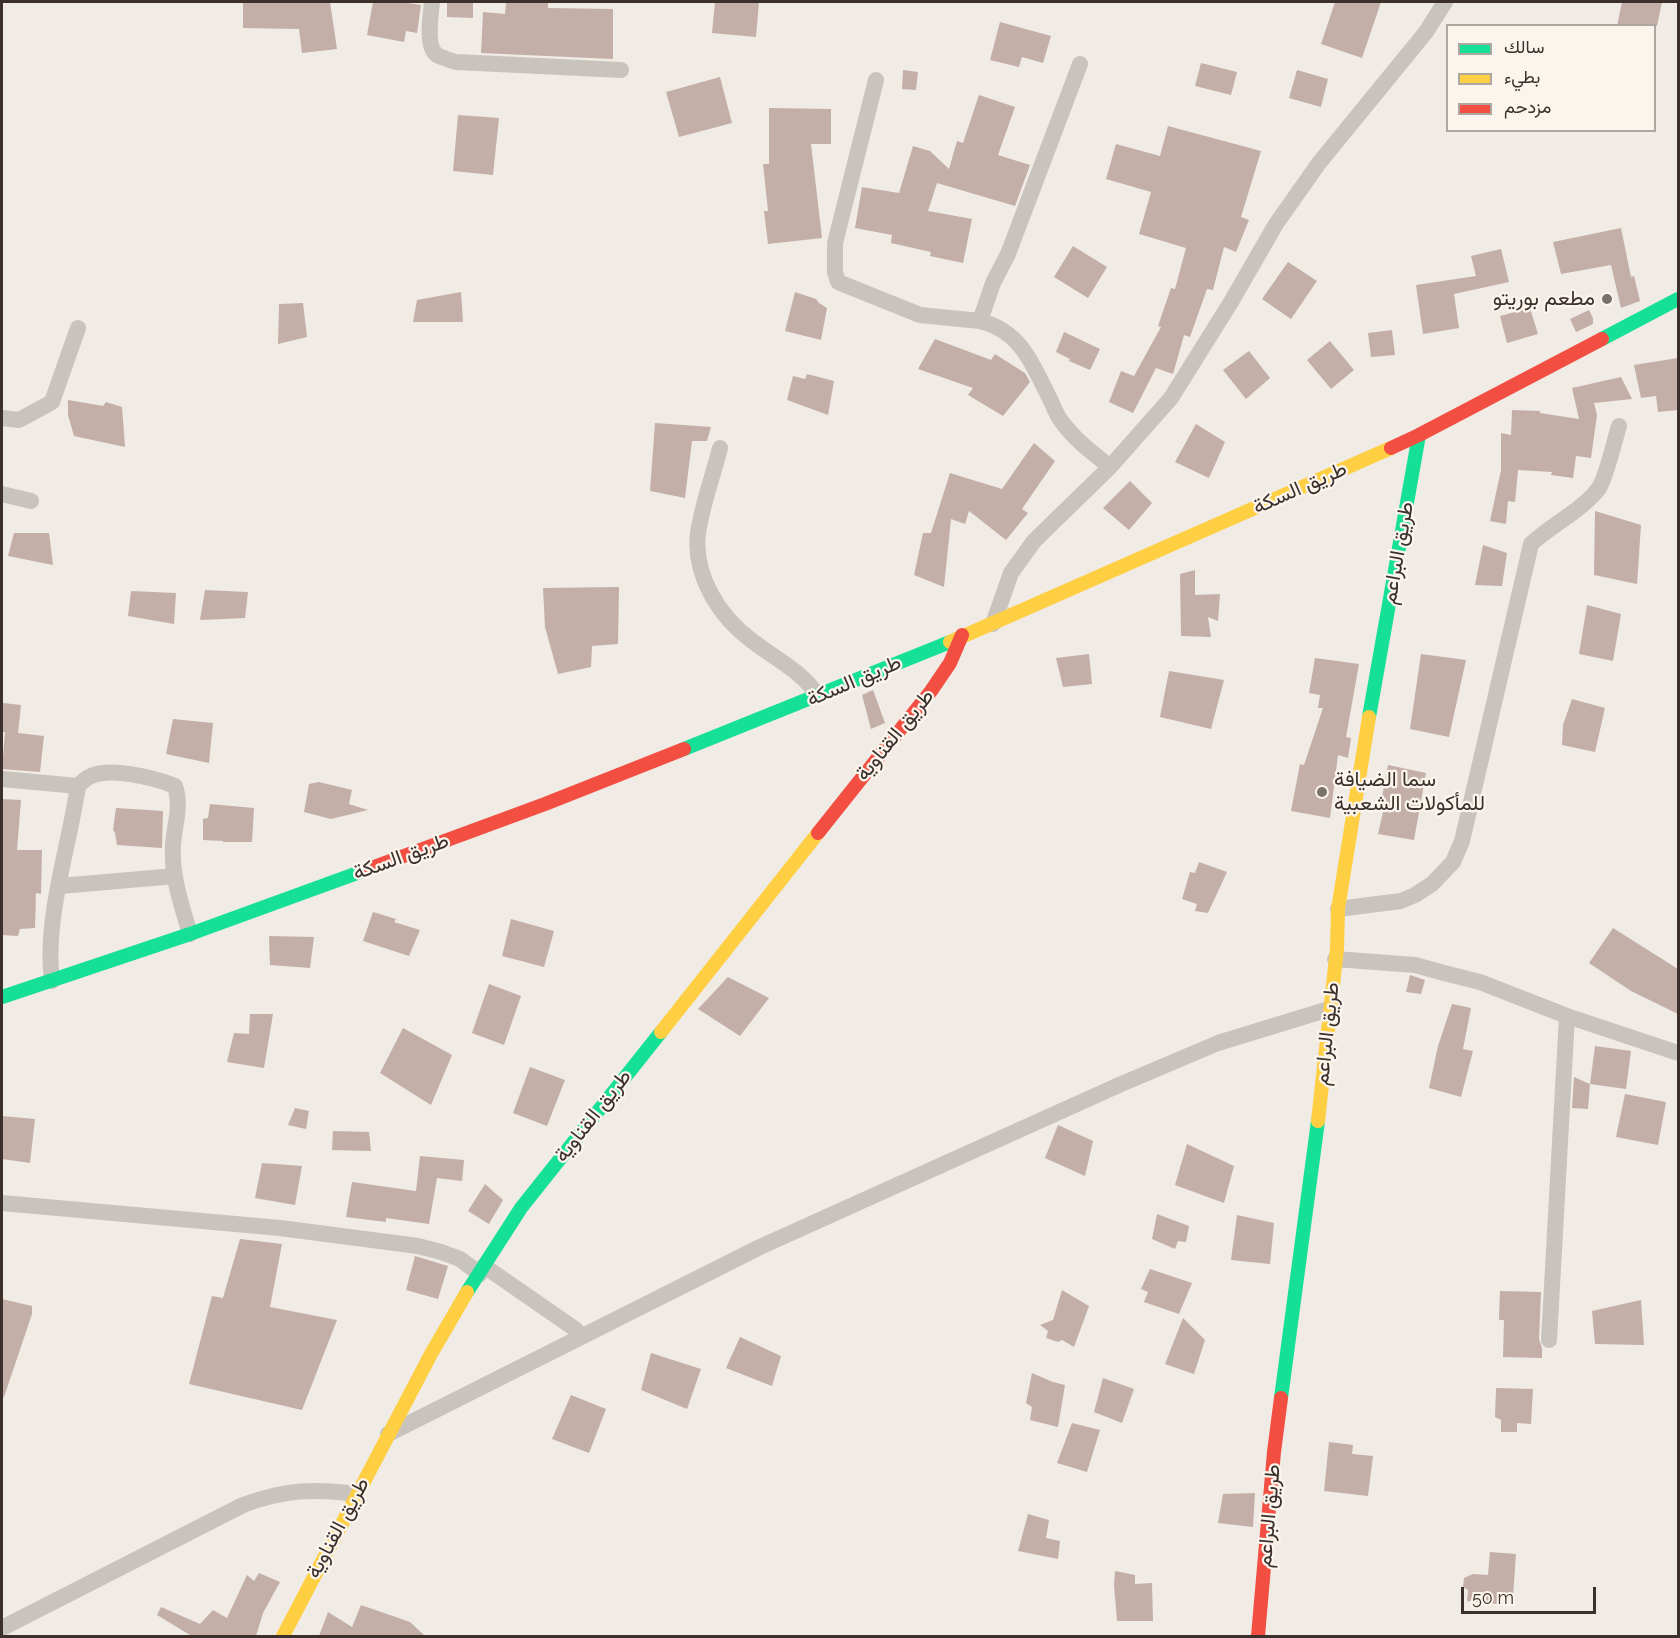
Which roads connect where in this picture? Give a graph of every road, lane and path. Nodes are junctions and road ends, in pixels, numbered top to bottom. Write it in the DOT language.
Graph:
graph roads {
  1 [pos="432,2"];
  2 [pos="1445,2"];
  3 [pos="1080,64"];
  4 [pos="621,70"];
  5 [pos="876,80"];
  6 [pos="1678,300"];
  7 [pos="980,321"];
  8 [pos="78,328"];
  9 [pos="2,418"];
  10 [pos="1618,426"];
  11 [pos="1419,435"];
  12 [pos="720,448"];
  13 [pos="1110,467"];
  14 [pos="2,495"];
  15 [pos="31,501"];
  16 [pos="993,624"];
  17 [pos="962,635"];
  18 [pos="818,696"];
  19 [pos="2,779"];
  20 [pos="78,786"];
  21 [pos="175,876"];
  22 [pos="60,886"];
  23 [pos="1338,909"];
  24 [pos="190,934"];
  25 [pos="1335,959"];
  26 [pos="52,981"];
  27 [pos="2,998"];
  28 [pos="1329,1009"];
  29 [pos="1567,1016"];
  30 [pos="1678,1053"];
  31 [pos="2,1203"];
  32 [pos="482,1270"];
  33 [pos="581,1336"];
  34 [pos="1550,1340"];
  35 [pos="388,1434"];
  36 [pos="356,1494"];
  37 [pos="2,1628"];
  38 [pos="283,1636"];
  39 [pos="1258,1636"];
  1 -- 4 [label="street"];
  2 -- 13 [label="street"];
  3 -- 7 [label="street"];
  5 -- 7 [label="street"];
  6 -- 11 [label="street, طريق السكة"];
  7 -- 13 [label="street"];
  8 -- 9 [label="street"];
  10 -- 23 [label="street"];
  11 -- 16 [label="street, طريق السكة"];
  11 -- 23 [label="street, طريق البراعم"];
  12 -- 18 [label="street"];
  13 -- 16 [label="street"];
  14 -- 15 [label="street"];
  16 -- 17 [label="street, طريق السكة"];
  17 -- 18 [label="street, طريق السكة"];
  17 -- 32 [label="street, طريق القناوية"];
  18 -- 24 [label="street, طريق السكة"];
  19 -- 20 [label="street"];
  20 -- 21 [label="street"];
  20 -- 22 [label="street"];
  21 -- 22 [label="street"];
  21 -- 24 [label="street"];
  22 -- 26 [label="street"];
  23 -- 25 [label="street, طريق البراعم"];
  24 -- 26 [label="street, طريق السكة"];
  25 -- 28 [label="street, طريق البراعم"];
  25 -- 29 [label="street"];
  26 -- 27 [label="street, طريق السكة"];
  28 -- 33 [label="street"];
  28 -- 39 [label="street, طريق البراعم"];
  29 -- 30 [label="street"];
  29 -- 34 [label="street"];
  31 -- 32 [label="street"];
  32 -- 33 [label="street"];
  32 -- 35 [label="street, طريق القناوية"];
  33 -- 35 [label="street"];
  35 -- 36 [label="street, طريق القناوية"];
  36 -- 37 [label="street"];
  36 -- 38 [label="street, طريق القناوية"];
}
